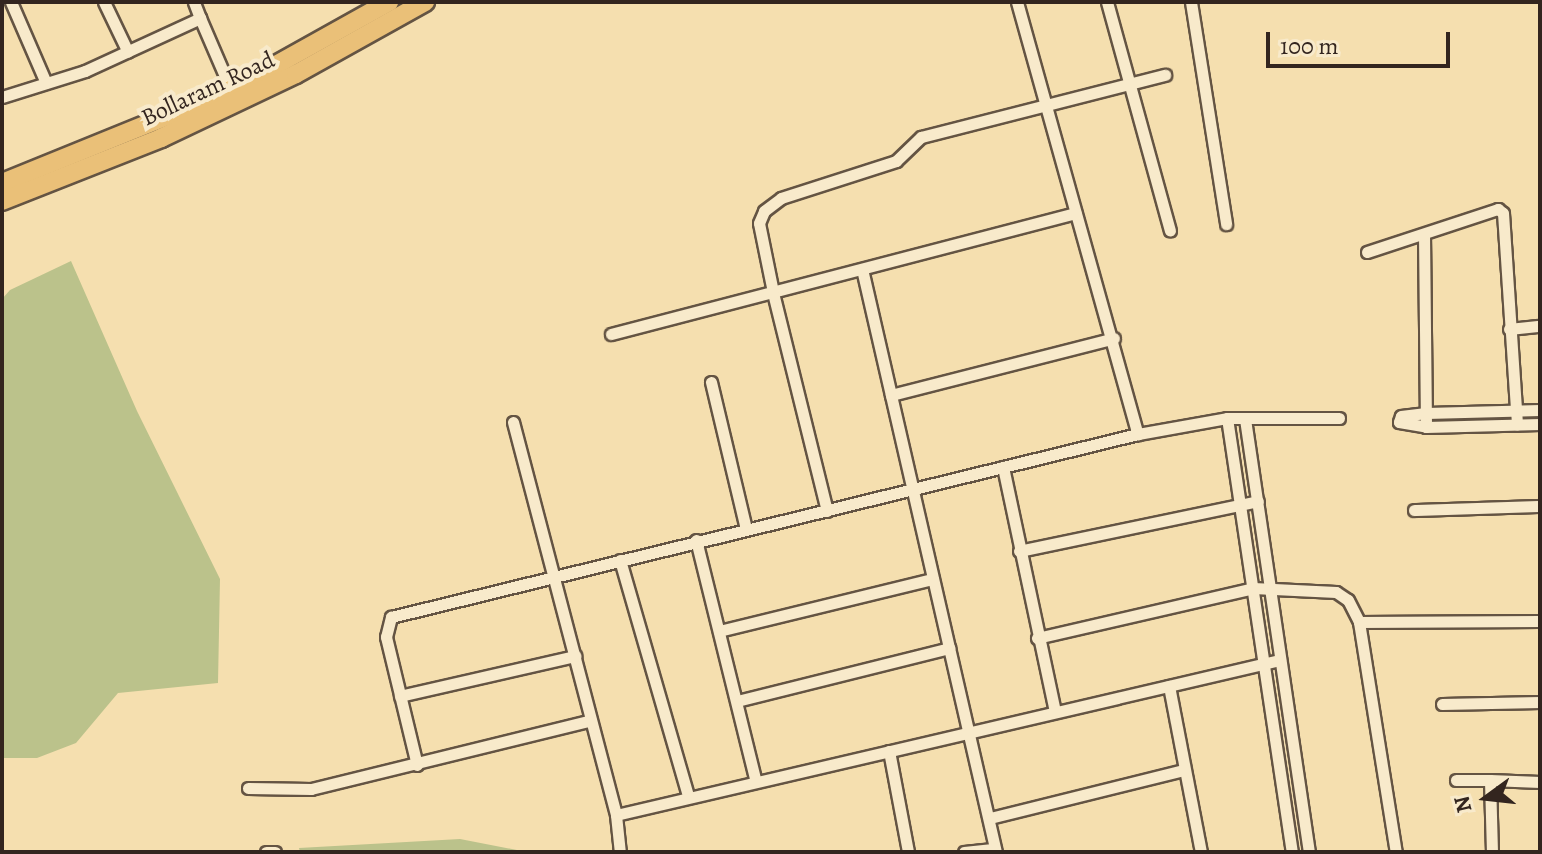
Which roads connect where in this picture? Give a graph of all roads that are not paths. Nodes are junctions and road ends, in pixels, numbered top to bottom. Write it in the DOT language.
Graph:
graph roads {
  1 [pos="11,2"];
  2 [pos="104,2"];
  3 [pos="194,2"];
  4 [pos="389,2"];
  5 [pos="425,2"];
  6 [pos="1017,2"];
  7 [pos="1107,2"];
  8 [pos="1191,2"];
  9 [pos="200,18"];
  10 [pos="128,52"];
  11 [pos="1165,75"];
  12 [pos="46,83"];
  13 [pos="1131,83"];
  14 [pos="231,90"];
  15 [pos="2,97"];
  16 [pos="1046,105"];
  17 [pos="2,183"];
  18 [pos="2,201"];
  19 [pos="1075,213"];
  20 [pos="1226,224"];
  21 [pos="1170,230"];
  22 [pos="1424,234"];
  23 [pos="1367,252"];
  24 [pos="862,269"];
  25 [pos="773,292"];
  26 [pos="1540,326"];
  27 [pos="1509,329"];
  28 [pos="611,334"];
  29 [pos="1114,338"];
  30 [pos="711,382"];
  31 [pos="891,395"];
  32 [pos="1540,410"];
  33 [pos="1516,411"];
  34 [pos="1426,413"];
  35 [pos="1227,418"];
  36 [pos="1339,418"];
  37 [pos="1245,419"];
  38 [pos="513,422"];
  39 [pos="1540,424"];
  40 [pos="1517,425"];
  41 [pos="1426,427"];
  42 [pos="1138,434"];
  43 [pos="1003,467"];
  44 [pos="912,489"];
  45 [pos="1258,501"];
  46 [pos="1240,503"];
  47 [pos="1540,506"];
  48 [pos="1414,510"];
  49 [pos="827,511"];
  50 [pos="746,529"];
  51 [pos="696,540"];
  52 [pos="1019,551"];
  53 [pos="620,560"];
  54 [pos="552,576"];
  55 [pos="933,579"];
  56 [pos="1253,588"];
  57 [pos="1270,588"];
  58 [pos="1540,621"];
  59 [pos="1359,622"];
  60 [pos="719,631"];
  61 [pos="1037,638"];
  62 [pos="949,648"];
  63 [pos="575,656"];
  64 [pos="1280,660"];
  65 [pos="1263,662"];
  66 [pos="1169,686"];
  67 [pos="400,697"];
  68 [pos="737,701"];
  69 [pos="1540,702"];
  70 [pos="1442,704"];
  71 [pos="1055,712"];
  72 [pos="591,720"];
  73 [pos="969,734"];
  74 [pos="889,751"];
  75 [pos="417,765"];
  76 [pos="1184,770"];
  77 [pos="755,779"];
  78 [pos="1456,780"];
  79 [pos="1490,780"];
  80 [pos="1540,782"];
  81 [pos="248,788"];
  82 [pos="688,795"];
  83 [pos="616,815"];
  84 [pos="990,818"];
  85 [pos="996,850"];
  86 [pos="266,852"];
  87 [pos="275,852"];
  88 [pos="620,852"];
  89 [pos="908,852"];
  90 [pos="964,852"];
  91 [pos="1201,852"];
  92 [pos="1292,852"];
  93 [pos="1309,852"];
  94 [pos="1396,852"];
  95 [pos="1492,852"];
  1 -- 12 [label="street"];
  2 -- 10 [label="street"];
  3 -- 9 [label="street"];
  4 -- 14 [label="main road, Bollaram Road"];
  5 -- 18 [label="main road, Bollaram Road"];
  6 -- 16 [label="street"];
  7 -- 13 [label="street"];
  8 -- 20 [label="street"];
  9 -- 10 [label="street"];
  9 -- 14 [label="street"];
  10 -- 12 [label="street"];
  11 -- 13 [label="street"];
  12 -- 15 [label="street"];
  13 -- 16 [label="street"];
  13 -- 21 [label="street"];
  14 -- 17 [label="main road, Bollaram Road"];
  16 -- 19 [label="street"];
  16 -- 25 [label="street"];
  19 -- 24 [label="street"];
  19 -- 29 [label="street"];
  22 -- 23 [label="street"];
  22 -- 27 [label="street"];
  22 -- 34 [label="street"];
  24 -- 25 [label="street"];
  24 -- 31 [label="street"];
  25 -- 28 [label="street"];
  25 -- 49 [label="street"];
  26 -- 27 [label="street"];
  27 -- 33 [label="street"];
  29 -- 31 [label="street"];
  29 -- 42 [label="street"];
  30 -- 50 [label="street"];
  31 -- 44 [label="street"];
  32 -- 33 [label="street"];
  33 -- 34 [label="street"];
  33 -- 40 [label="street"];
  34 -- 41 [label="street"];
  34 -- 41 [label="street"];
  35 -- 37 [label="street"];
  35 -- 42 [label="street"];
  35 -- 46 [label="street"];
  36 -- 37 [label="street"];
  37 -- 45 [label="street"];
  38 -- 54 [label="street"];
  39 -- 40 [label="street"];
  40 -- 41 [label="street"];
  42 -- 43 [label="street"];
  43 -- 44 [label="street"];
  43 -- 52 [label="street"];
  44 -- 49 [label="street"];
  44 -- 55 [label="street"];
  45 -- 46 [label="street"];
  45 -- 57 [label="street"];
  46 -- 52 [label="street"];
  46 -- 56 [label="street"];
  47 -- 48 [label="street"];
  49 -- 50 [label="street"];
  50 -- 51 [label="street"];
  51 -- 53 [label="street"];
  51 -- 60 [label="street"];
  52 -- 61 [label="street"];
  53 -- 54 [label="street"];
  53 -- 82 [label="street"];
  54 -- 63 [label="street"];
  54 -- 67 [label="street"];
  55 -- 60 [label="street"];
  55 -- 62 [label="street"];
  56 -- 57 [label="street"];
  56 -- 61 [label="street"];
  56 -- 65 [label="street"];
  57 -- 59 [label="street"];
  57 -- 64 [label="street"];
  58 -- 59 [label="street"];
  59 -- 94 [label="street"];
  60 -- 68 [label="street"];
  61 -- 71 [label="street"];
  62 -- 68 [label="street"];
  62 -- 73 [label="street"];
  63 -- 67 [label="street"];
  63 -- 72 [label="street"];
  64 -- 65 [label="street"];
  64 -- 93 [label="street"];
  65 -- 66 [label="street"];
  65 -- 92 [label="street"];
  66 -- 71 [label="street"];
  66 -- 76 [label="street"];
  67 -- 75 [label="street"];
  68 -- 77 [label="street"];
  69 -- 70 [label="street"];
  71 -- 73 [label="street"];
  72 -- 75 [label="street"];
  72 -- 83 [label="street"];
  73 -- 74 [label="street"];
  73 -- 84 [label="street"];
  74 -- 77 [label="street"];
  74 -- 89 [label="street"];
  75 -- 81 [label="street"];
  76 -- 84 [label="street"];
  76 -- 91 [label="street"];
  77 -- 82 [label="street"];
  78 -- 79 [label="street"];
  79 -- 80 [label="street"];
  79 -- 95 [label="street"];
  82 -- 83 [label="street"];
  83 -- 88 [label="street"];
  84 -- 85 [label="street"];
  85 -- 90 [label="street"];
  86 -- 87 [label="street"];
}
